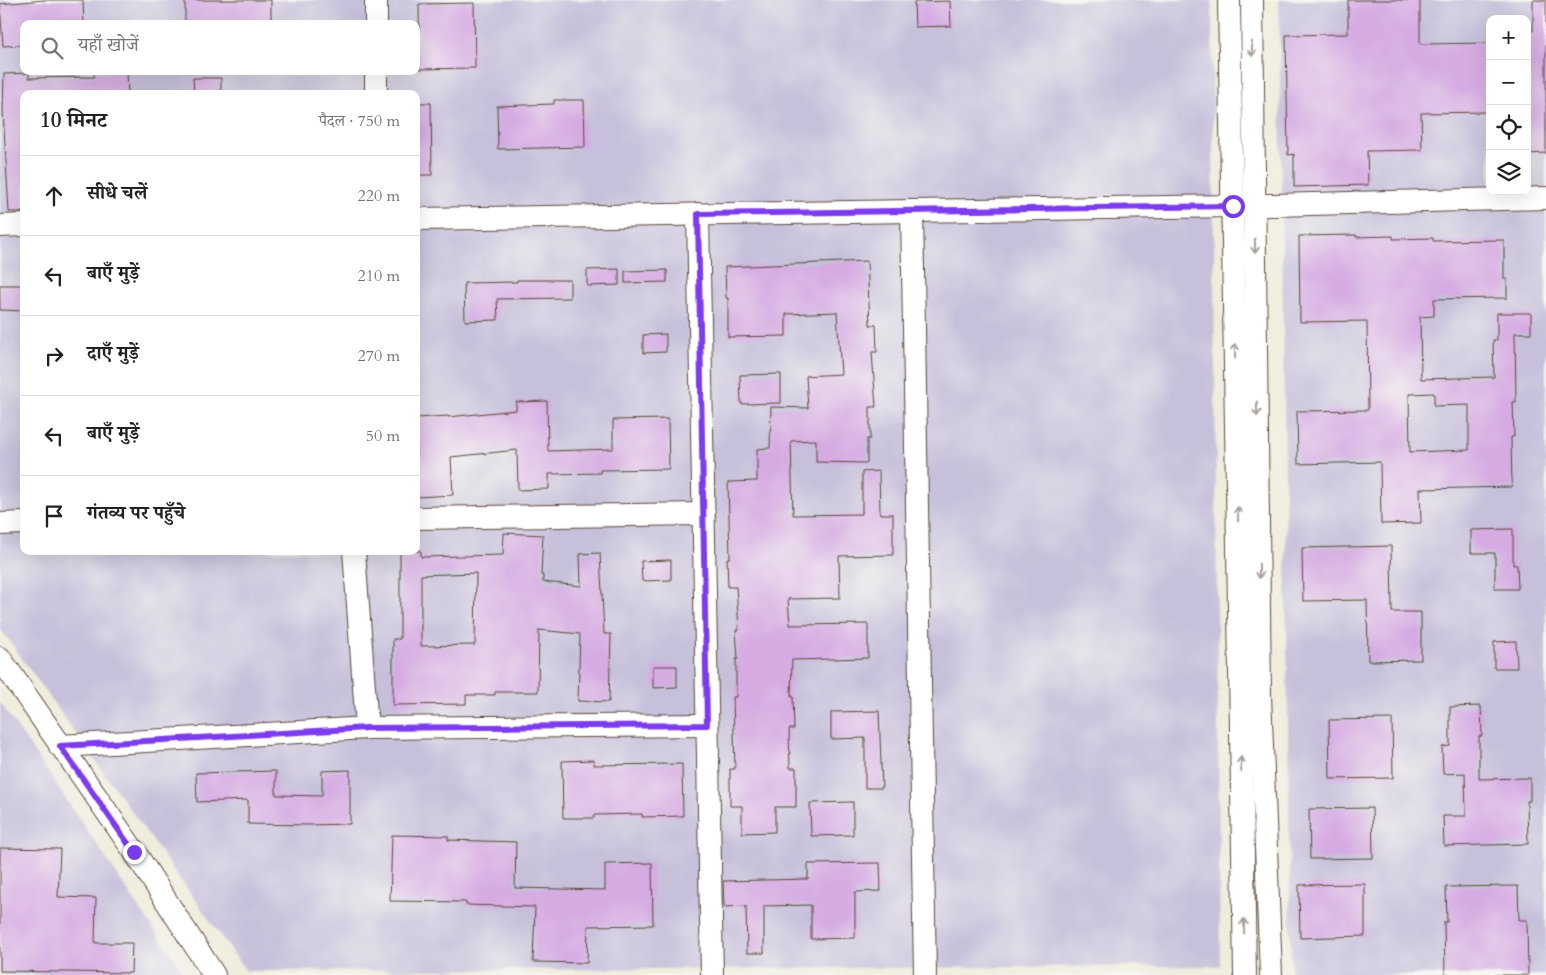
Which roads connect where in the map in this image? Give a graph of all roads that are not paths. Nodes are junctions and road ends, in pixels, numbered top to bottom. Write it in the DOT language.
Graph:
graph roads {
  1 [pos="376,0"];
  2 [pos="1229,0"];
  3 [pos="1252,0"];
  4 [pos="376,20"];
  5 [pos="376,75"];
  6 [pos="376,90"];
  7 [pos="1546,198"];
  8 [pos="1255,205"];
  9 [pos="1233,206"];
  10 [pos="912,211"];
  11 [pos="698,214"];
  12 [pos="420,219"];
  13 [pos="20,225"];
  14 [pos="0,226"];
  15 [pos="704,514"];
  16 [pos="420,518"];
  17 [pos="0,524"];
  18 [pos="20,524"];
  19 [pos="354,555"];
  20 [pos="0,658"];
  21 [pos="707,725"];
  22 [pos="367,728"];
  23 [pos="60,746"];
  24 [pos="214,975"];
  25 [pos="712,975"];
  26 [pos="925,975"];
  27 [pos="1245,975"];
  28 [pos="1271,975"];
  1 -- 4 [label="street"];
  2 -- 9 [label="street"];
  3 -- 8 [label="street, one-way"];
  5 -- 6 [label="street"];
  7 -- 8 [label="street"];
  8 -- 9 [label="street"];
  8 -- 28 [label="street, one-way"];
  9 -- 10 [label="street"];
  27 -- 9 [label="street, one-way"];
  10 -- 11 [label="street"];
  10 -- 26 [label="street"];
  11 -- 12 [label="street"];
  11 -- 15 [label="street"];
  13 -- 14 [label="street"];
  15 -- 16 [label="street"];
  15 -- 21 [label="street"];
  17 -- 18 [label="street"];
  19 -- 22 [label="street"];
  20 -- 23 [label="street"];
  21 -- 22 [label="street"];
  21 -- 25 [label="street"];
  22 -- 23 [label="street"];
  23 -- 24 [label="street"];
}
